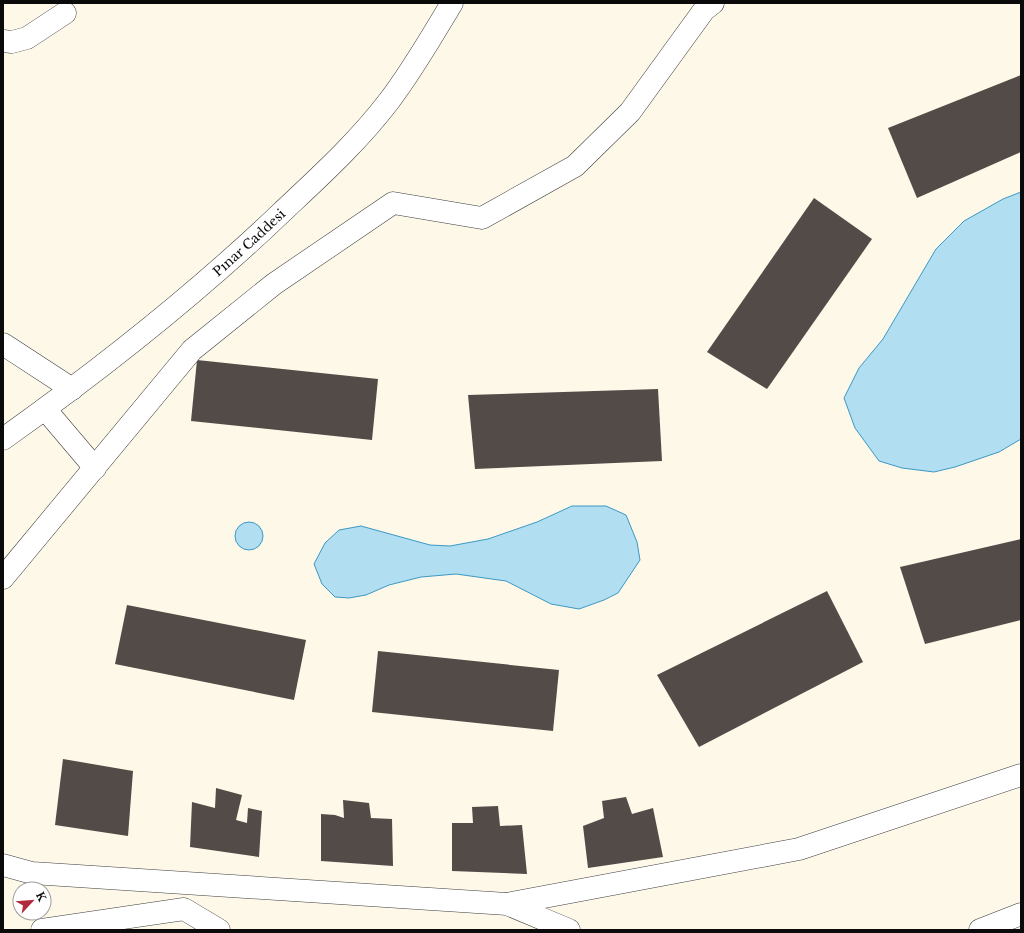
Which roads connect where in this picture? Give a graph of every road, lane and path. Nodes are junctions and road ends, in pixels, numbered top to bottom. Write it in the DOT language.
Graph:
graph roads {
  1 [pos="452,3"];
  2 [pos="713,3"];
  3 [pos="65,14"];
  4 [pos="3,40"];
  5 [pos="3,344"];
  6 [pos="72,389"];
  7 [pos="45,409"];
  8 [pos="3,439"];
  9 [pos="95,468"];
  10 [pos="3,578"];
  11 [pos="1021,775"];
  12 [pos="3,865"];
  13 [pos="507,904"];
  14 [pos="1021,914"];
  15 [pos="42,930"];
  16 [pos="219,930"];
  17 [pos="569,930"];
  18 [pos="980,930"];
  1 -- 6 [label="street, Pınar Caddesi"];
  2 -- 9 [label="street"];
  3 -- 4 [label="street"];
  5 -- 6 [label="street"];
  6 -- 7 [label="street, Pınar Caddesi"];
  7 -- 8 [label="street, Pınar Caddesi"];
  7 -- 9 [label="street"];
  9 -- 10 [label="street"];
  11 -- 13 [label="street"];
  12 -- 13 [label="street"];
  13 -- 17 [label="street"];
  14 -- 18 [label="street"];
  15 -- 16 [label="street"];
}
